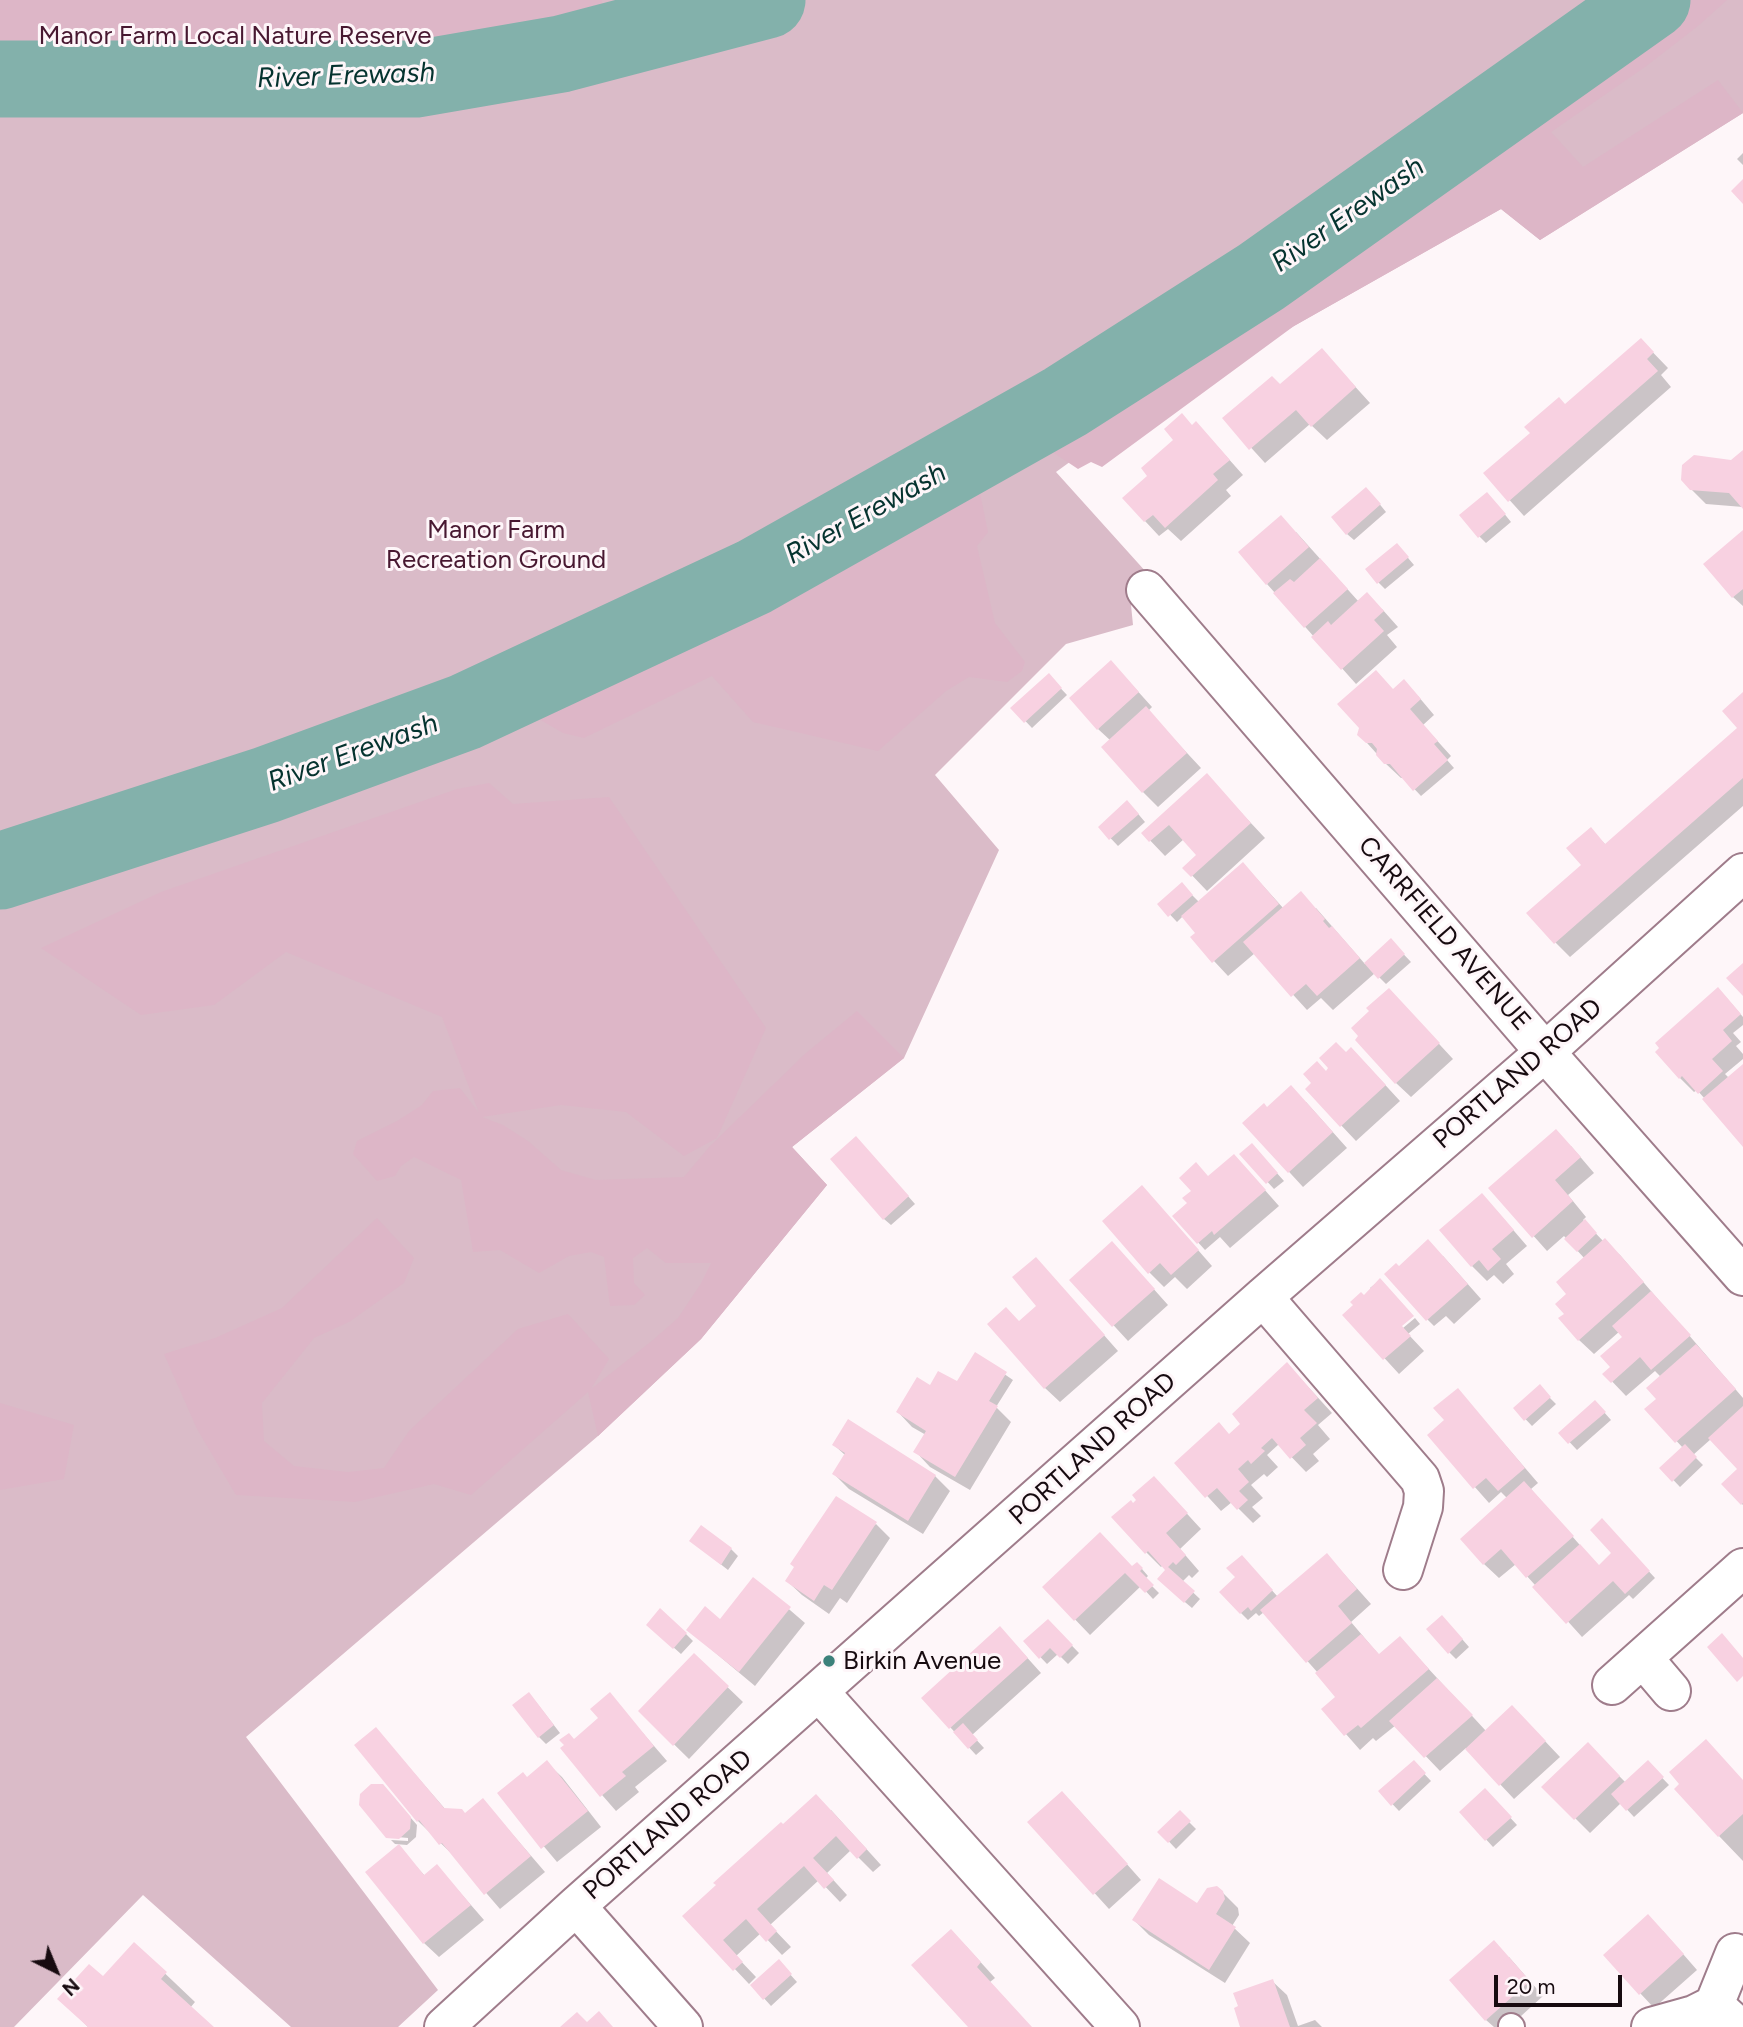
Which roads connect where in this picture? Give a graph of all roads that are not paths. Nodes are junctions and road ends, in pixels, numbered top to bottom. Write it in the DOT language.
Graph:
graph roads {
  1 [pos="1146,590"];
  2 [pos="1743,873"];
  3 [pos="1545,1052"];
  4 [pos="1743,1276"];
  5 [pos="1264,1297"];
  6 [pos="1743,1568"];
  7 [pos="1403,1570"];
  8 [pos="1643,1658"];
  9 [pos="1612,1685"];
  10 [pos="1671,1691"];
  11 [pos="819,1692"];
  12 [pos="576,1906"];
  13 [pos="1735,1953"];
  14 [pos="1726,2016"];
  15 [pos="444,2027"];
  16 [pos="683,2027"];
  17 [pos="1120,2027"];
  18 [pos="1651,2027"];
  1 -- 3 [label="street, CARRFIELD AVENUE"];
  2 -- 3 [label="street, PORTLAND ROAD"];
  3 -- 4 [label="street, CARRFIELD AVENUE"];
  3 -- 5 [label="street, PORTLAND ROAD"];
  5 -- 7 [label="street"];
  5 -- 11 [label="street, PORTLAND ROAD"];
  6 -- 8 [label="street"];
  8 -- 9 [label="street"];
  8 -- 10 [label="street"];
  11 -- 12 [label="street, PORTLAND ROAD"];
  11 -- 17 [label="street"];
  12 -- 15 [label="street, PORTLAND ROAD"];
  12 -- 16 [label="street"];
  13 -- 14 [label="street"];
  14 -- 18 [label="street"];
}
